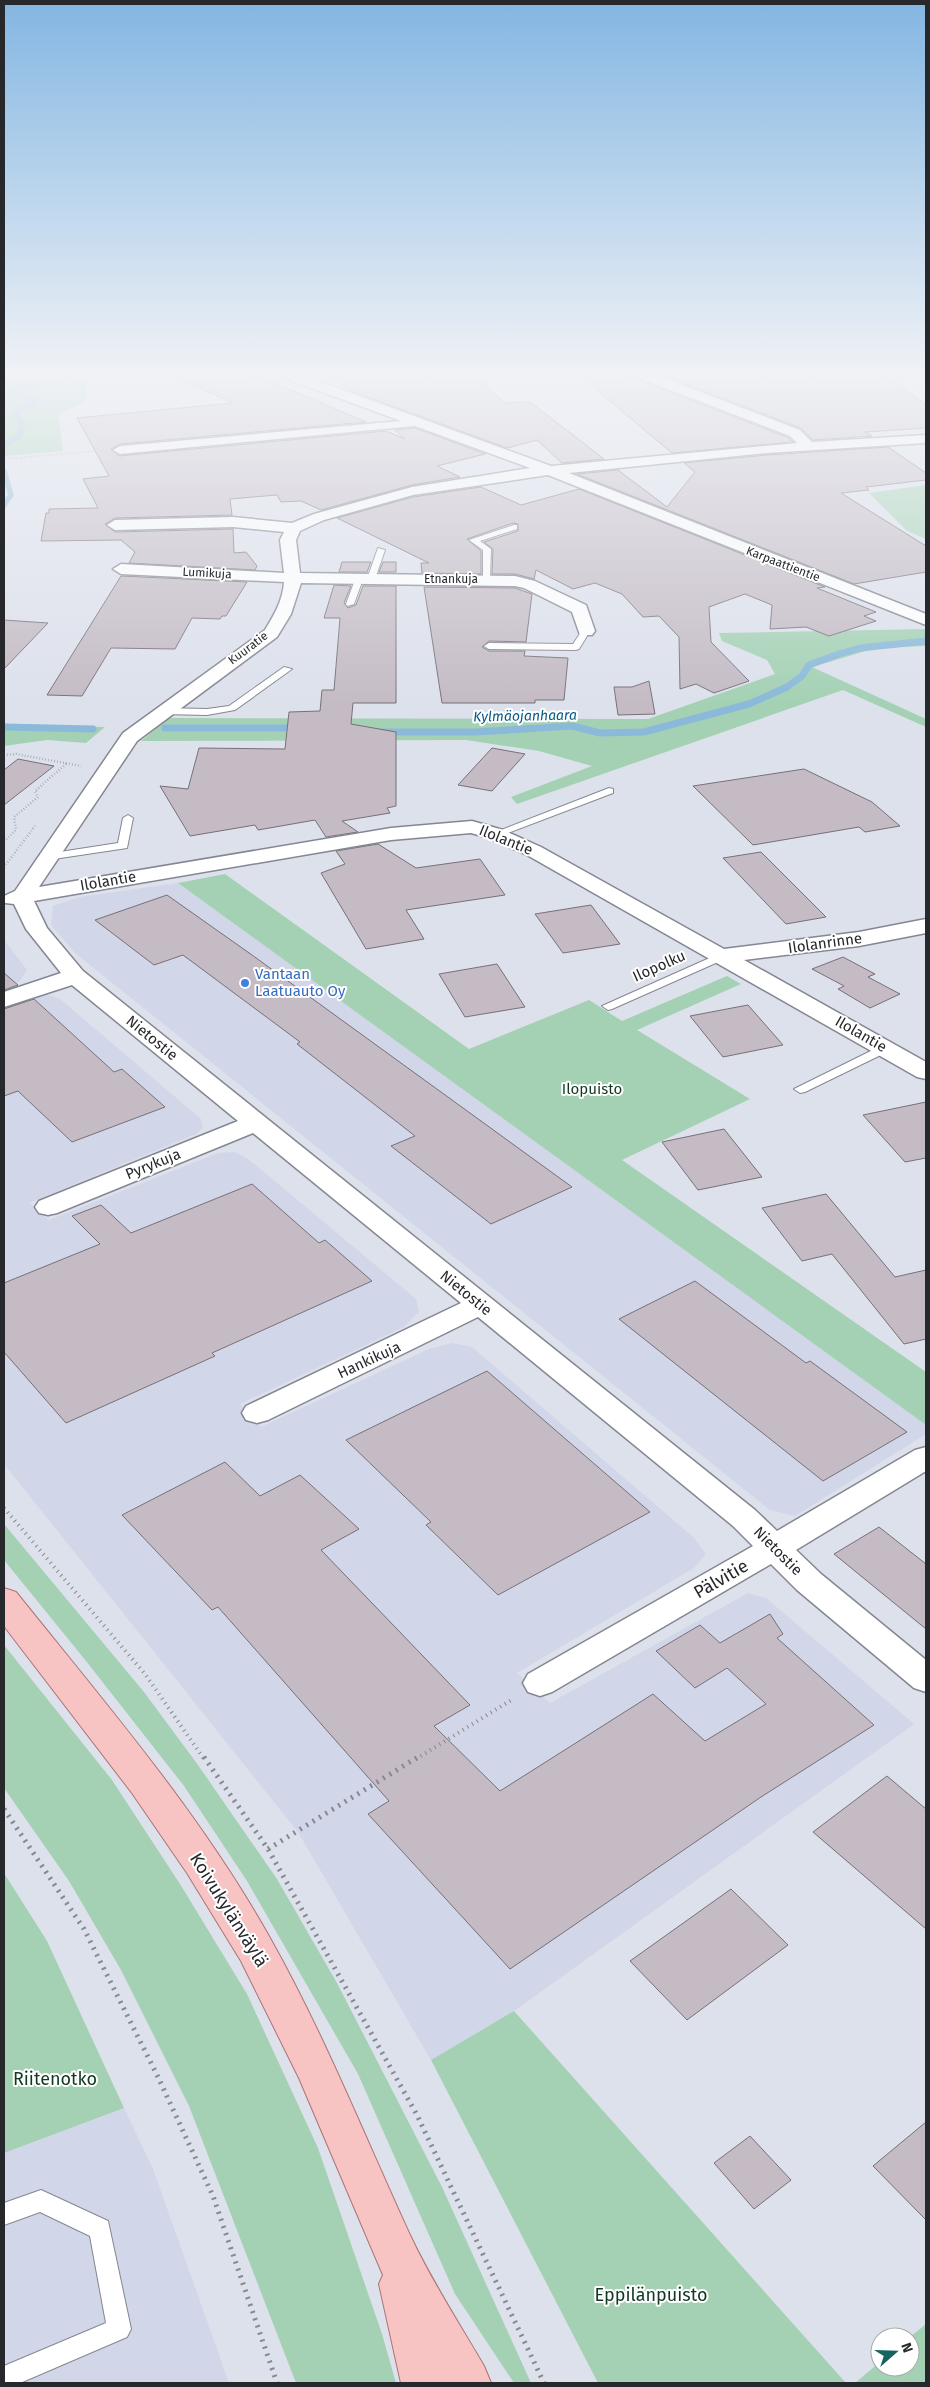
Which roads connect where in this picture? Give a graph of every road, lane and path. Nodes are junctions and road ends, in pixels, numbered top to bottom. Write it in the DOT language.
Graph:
graph roads {
  1 [pos="466,481"];
  2 [pos="574,481"];
  3 [pos="115,524"];
  4 [pos="514,527"];
  5 [pos="294,528"];
  6 [pos="381,550"];
  7 [pos="121,569"];
  8 [pos="294,578"];
  9 [pos="365,579"];
  10 [pos="486,580"];
  11 [pos="350,604"];
  12 [pos="926,620"];
  13 [pos="586,631"];
  14 [pos="490,646"];
  15 [pos="287,669"];
  16 [pos="162,711"];
  17 [pos="4,755"];
  18 [pos="66,764"];
  19 [pos="81,766"];
  20 [pos="609,791"];
  21 [pos="128,818"];
  22 [pos="496,834"];
  23 [pos="4,841"];
  24 [pos="47,857"];
  25 [pos="13,898"];
  26 [pos="926,926"];
  27 [pos="723,956"];
  28 [pos="75,976"];
  29 [pos="4,1000"];
  30 [pos="608,1006"];
  31 [pos="884,1048"];
  32 [pos="926,1072"];
  33 [pos="800,1089"];
  34 [pos="257,1122"];
  35 [pos="48,1206"];
  36 [pos="481,1305"];
  37 [pos="257,1413"];
  38 [pos="926,1457"];
  39 [pos="4,1508"];
  40 [pos="776,1548"];
  41 [pos="4,1601"];
  42 [pos="926,1679"];
  43 [pos="540,1682"];
  44 [pos="4,1809"];
  45 [pos="268,1848"];
  46 [pos="4,2214"];
  47 [pos="396,2253"];
  48 [pos="4,2378"];
  49 [pos="277,2383"];
  50 [pos="424,2383"];
  51 [pos="467,2383"];
  52 [pos="544,2383"];
  1 -- 5 [label="street"];
  2 -- 12 [label="street, Karpaattientie"];
  3 -- 5 [label="street"];
  4 -- 10 [label="lane"];
  5 -- 8 [label="street, Kuuratie"];
  6 -- 9 [label="lane"];
  7 -- 8 [label="street, Lumikuja"];
  8 -- 9 [label="street, Etnankuja"];
  8 -- 16 [label="street, Kuuratie"];
  9 -- 10 [label="street, Etnankuja"];
  9 -- 11 [label="lane"];
  10 -- 13 [label="street, Etnankuja"];
  13 -- 14 [label="lane"];
  15 -- 16 [label="lane"];
  16 -- 24 [label="street, Kuuratie"];
  17 -- 18 [label="path"];
  18 -- 19 [label="path"];
  18 -- 23 [label="path"];
  20 -- 22 [label="lane"];
  21 -- 24 [label="lane"];
  22 -- 25 [label="street, Ilolantie"];
  22 -- 27 [label="street, Ilolantie"];
  24 -- 25 [label="street, Kuuratie"];
  25 -- 28 [label="street, Nietostie"];
  26 -- 27 [label="street, Ilolanrinne"];
  27 -- 30 [label="lane, Ilopolku"];
  27 -- 31 [label="street, Ilolantie"];
  28 -- 29 [label="street"];
  28 -- 34 [label="street, Nietostie"];
  31 -- 32 [label="street, Ilolantie"];
  31 -- 33 [label="lane"];
  34 -- 35 [label="street, Pyrykuja"];
  34 -- 36 [label="street, Nietostie"];
  36 -- 37 [label="street, Hankikuja"];
  36 -- 40 [label="street, Nietostie"];
  38 -- 40 [label="street, Pälvitie"];
  39 -- 45 [label="path"];
  40 -- 42 [label="street, Nietostie"];
  40 -- 43 [label="street, Pälvitie"];
  41 -- 47 [label="main road, Koivukylänväylä"];
  43 -- 45 [label="path"];
  44 -- 49 [label="path"];
  45 -- 52 [label="path"];
  46 -- 48 [label="lane"];
  47 -- 50 [label="main road, Koivukylänväylä"];
  47 -- 51 [label="main road, Koivukylänväylä"];
}
